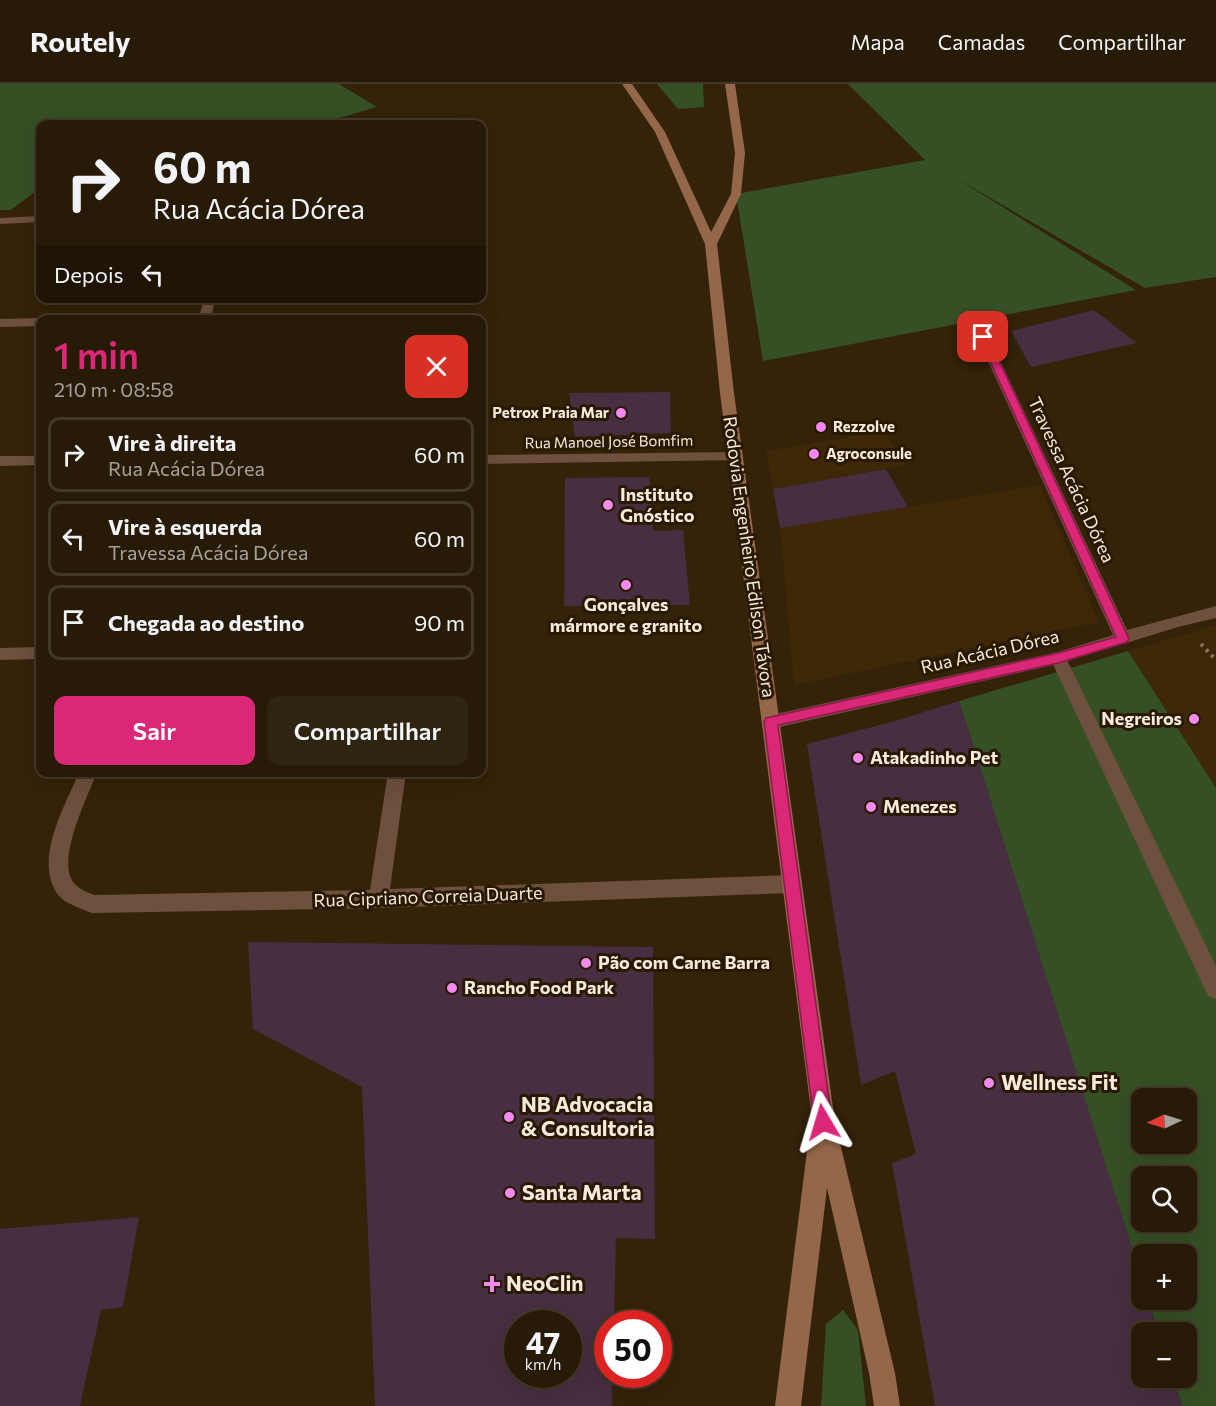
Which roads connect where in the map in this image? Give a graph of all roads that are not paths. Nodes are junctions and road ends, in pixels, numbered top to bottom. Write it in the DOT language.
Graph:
graph roads {
  1 [pos="627,84"];
  2 [pos="730,84"];
  3 [pos="36,219"];
  4 [pos="0,221"];
  5 [pos="711,244"];
  6 [pos="36,322"];
  7 [pos="0,323"];
  8 [pos="983,337"];
  9 [pos="736,457"];
  10 [pos="486,460"];
  11 [pos="36,461"];
  12 [pos="0,462"];
  13 [pos="1216,612"];
  14 [pos="1123,639"];
  15 [pos="36,653"];
  16 [pos="0,654"];
  17 [pos="1058,658"];
  18 [pos="771,722"];
  19 [pos="86,777"];
  20 [pos="396,777"];
  21 [pos="792,884"];
  22 [pos="378,899"];
  23 [pos="1216,989"];
  24 [pos="823,1122"];
  25 [pos="788,1406"];
  26 [pos="887,1406"];
  1 -- 5 [label="main road, Rodovia Engenheiro Edilson Távora"];
  2 -- 5 [label="main road"];
  3 -- 4 [label="street"];
  5 -- 9 [label="main road, Rodovia Engenheiro Edilson Távora"];
  6 -- 7 [label="street"];
  8 -- 14 [label="street, Travessa Acácia Dórea"];
  9 -- 10 [label="street, Rua Manoel José Bomfim"];
  9 -- 18 [label="main road, Rodovia Engenheiro Edilson Távora"];
  11 -- 12 [label="street"];
  13 -- 14 [label="street, Rua Acácia Dórea"];
  14 -- 17 [label="street, Rua Acácia Dórea"];
  15 -- 16 [label="street"];
  17 -- 18 [label="street, Rua Acácia Dórea"];
  17 -- 23 [label="street"];
  18 -- 21 [label="main road, Rodovia Engenheiro Edilson Távora"];
  19 -- 22 [label="street, Rua Cipriano Correia Duarte"];
  20 -- 22 [label="street"];
  21 -- 22 [label="street, Rua Cipriano Correia Duarte"];
  21 -- 24 [label="main road, Rodovia Engenheiro Edilson Távora"];
  24 -- 25 [label="main road, Rodovia Engenheiro Edilson Távora"];
  24 -- 26 [label="main road, Rodovia Engenheiro Edilson Távora"];
}
